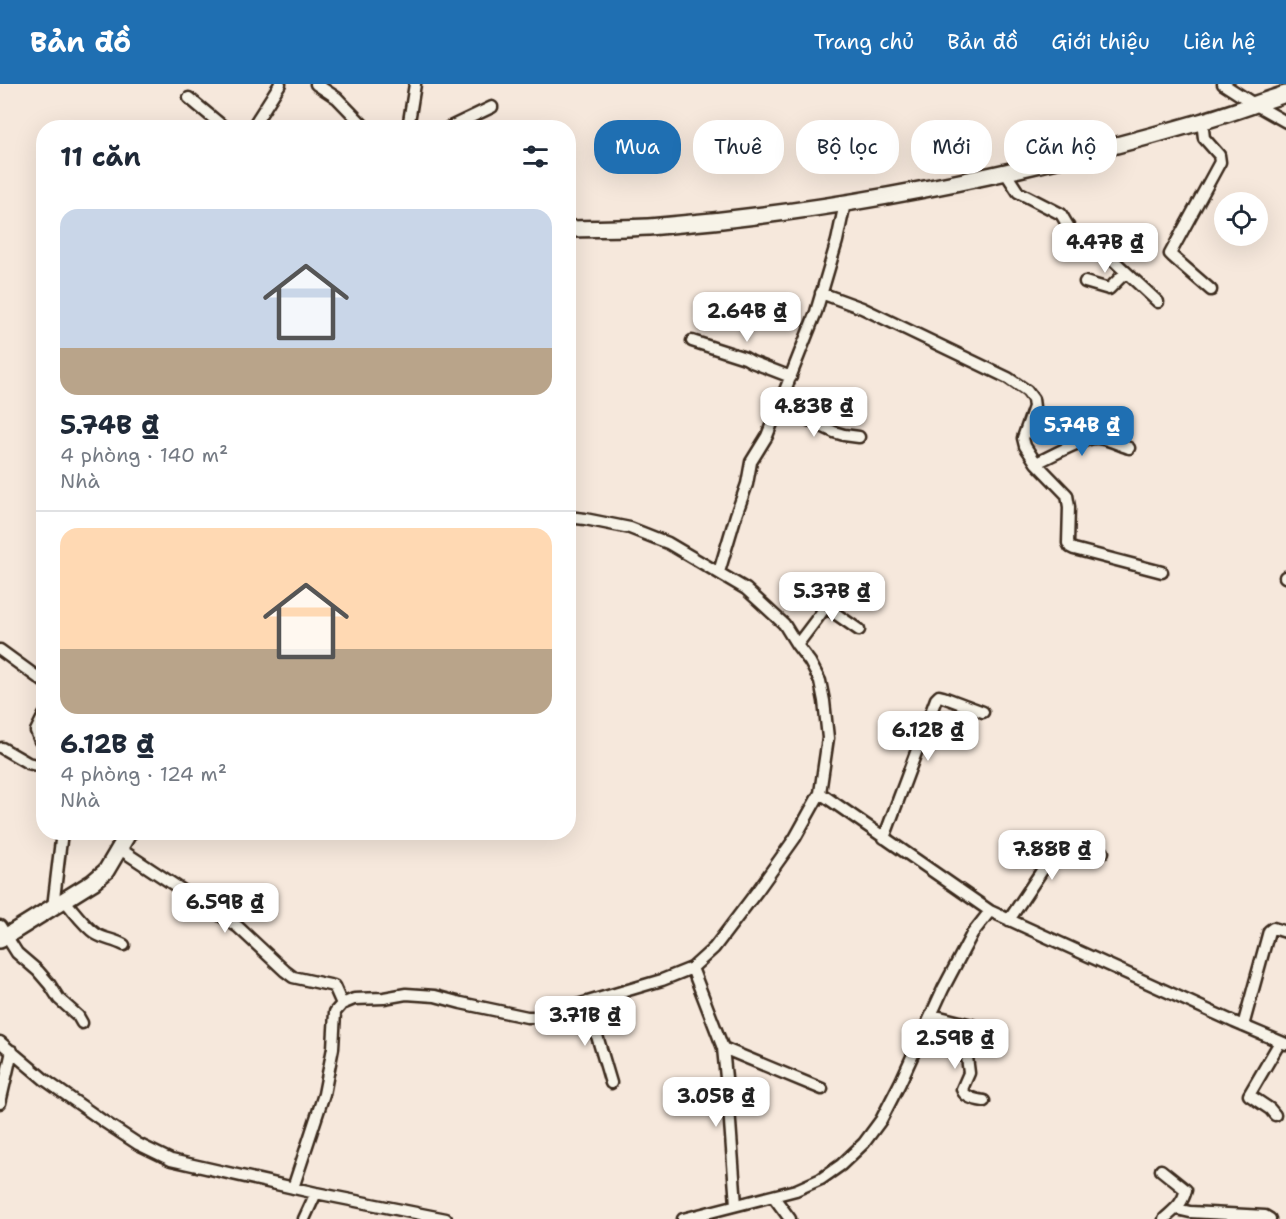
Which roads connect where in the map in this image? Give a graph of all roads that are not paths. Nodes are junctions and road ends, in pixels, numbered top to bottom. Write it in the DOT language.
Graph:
graph roads {
  1 [pos="280,84"];
  2 [pos="316,84"];
  3 [pos="415,84"];
  4 [pos="1223,84"];
  5 [pos="1286,94"];
  6 [pos="189,98"];
  7 [pos="1254,104"];
  8 [pos="492,106"];
  9 [pos="215,120"];
  10 [pos="257,120"];
  11 [pos="358,120"];
  12 [pos="409,120"];
  13 [pos="464,120"];
  14 [pos="1202,122"];
  15 [pos="1286,122"];
  16 [pos="1117,146"];
  17 [pos="1004,172"];
  18 [pos="1006,174"];
  19 [pos="845,203"];
  20 [pos="576,229"];
  21 [pos="1126,272"];
  22 [pos="1086,282"];
  23 [pos="1211,290"];
  24 [pos="821,293"];
  25 [pos="1158,302"];
  26 [pos="692,341"];
  27 [pos="791,377"];
  28 [pos="779,406"];
  29 [pos="859,437"];
  30 [pos="1129,448"];
  31 [pos="1036,463"];
  32 [pos="576,518"];
  33 [pos="719,572"];
  34 [pos="1162,572"];
  35 [pos="842,583"];
  36 [pos="826,607"];
  37 [pos="859,630"];
  38 [pos="797,645"];
  39 [pos="0,650"];
  40 [pos="36,676"];
  41 [pos="983,712"];
  42 [pos="2,748"];
  43 [pos="36,765"];
  44 [pos="820,793"];
  45 [pos="884,838"];
  46 [pos="62,840"];
  47 [pos="125,840"];
  48 [pos="120,849"];
  49 [pos="1102,852"];
  50 [pos="59,904"];
  51 [pos="990,911"];
  52 [pos="1009,920"];
  53 [pos="1286,932"];
  54 [pos="2,934"];
  55 [pos="124,945"];
  56 [pos="692,968"];
  57 [pos="586,1002"];
  58 [pos="342,1004"];
  59 [pos="932,1015"];
  60 [pos="82,1023"];
  61 [pos="1238,1024"];
  62 [pos="0,1042"];
  63 [pos="1283,1043"];
  64 [pos="723,1048"];
  65 [pos="12,1051"];
  66 [pos="611,1083"];
  67 [pos="822,1089"];
  68 [pos="984,1101"];
  69 [pos="0,1103"];
  70 [pos="1275,1115"];
  71 [pos="1161,1170"];
  72 [pos="293,1188"];
  73 [pos="316,1193"];
  74 [pos="773,1196"];
  75 [pos="736,1205"];
  76 [pos="1178,1209"];
  77 [pos="304,1219"];
  78 [pos="446,1219"];
  79 [pos="683,1219"];
  80 [pos="790,1219"];
  81 [pos="1164,1219"];
  82 [pos="1270,1219"];
  1 -- 10 [label="street"];
  2 -- 11 [label="street"];
  3 -- 12 [label="street"];
  4 -- 7 [label="street"];
  5 -- 7 [label="street"];
  6 -- 9 [label="street"];
  7 -- 14 [label="street"];
  7 -- 15 [label="street"];
  8 -- 13 [label="street"];
  14 -- 16 [label="street"];
  14 -- 23 [label="street"];
  17 -- 19 [label="street"];
  18 -- 21 [label="street"];
  19 -- 20 [label="street"];
  19 -- 24 [label="street"];
  21 -- 22 [label="street"];
  21 -- 25 [label="street"];
  24 -- 27 [label="street"];
  24 -- 31 [label="street"];
  26 -- 27 [label="street"];
  27 -- 28 [label="street"];
  28 -- 29 [label="street"];
  28 -- 33 [label="street"];
  30 -- 31 [label="street"];
  31 -- 34 [label="street"];
  32 -- 33 [label="street"];
  33 -- 38 [label="street"];
  35 -- 36 [label="street"];
  36 -- 37 [label="street"];
  36 -- 38 [label="street"];
  38 -- 44 [label="street"];
  39 -- 40 [label="street"];
  41 -- 45 [label="street"];
  42 -- 43 [label="street"];
  44 -- 45 [label="street"];
  44 -- 56 [label="street"];
  45 -- 51 [label="street"];
  46 -- 50 [label="street"];
  47 -- 48 [label="street"];
  48 -- 50 [label="street"];
  48 -- 58 [label="street"];
  49 -- 52 [label="street"];
  50 -- 54 [label="street"];
  50 -- 55 [label="street"];
  51 -- 52 [label="street"];
  51 -- 59 [label="street"];
  52 -- 61 [label="street"];
  53 -- 61 [label="street"];
  54 -- 60 [label="street"];
  56 -- 57 [label="street"];
  56 -- 64 [label="street"];
  57 -- 58 [label="street"];
  57 -- 66 [label="street"];
  58 -- 72 [label="street"];
  59 -- 68 [label="street"];
  59 -- 74 [label="street"];
  61 -- 63 [label="street"];
  62 -- 65 [label="street"];
  63 -- 70 [label="street"];
  64 -- 67 [label="street"];
  64 -- 75 [label="street"];
  65 -- 69 [label="street"];
  65 -- 72 [label="street"];
  71 -- 76 [label="street"];
  72 -- 73 [label="street"];
  73 -- 77 [label="street"];
  73 -- 78 [label="street"];
  74 -- 75 [label="street"];
  74 -- 80 [label="street"];
  75 -- 79 [label="street"];
  76 -- 81 [label="street"];
  76 -- 82 [label="street"];
}
